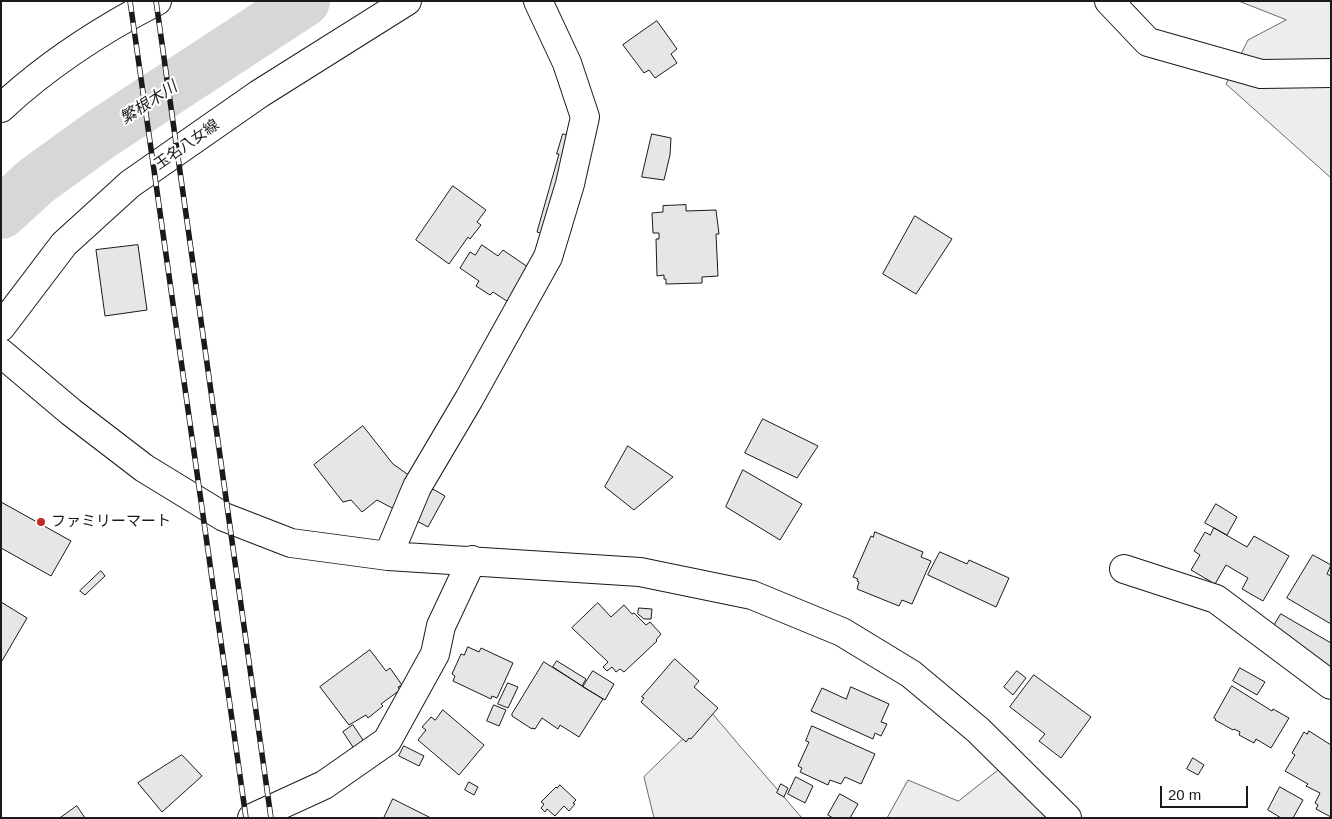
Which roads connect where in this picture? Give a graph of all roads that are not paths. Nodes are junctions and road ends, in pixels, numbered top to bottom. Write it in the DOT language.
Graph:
graph roads {
  1 [pos="157,1"];
  2 [pos="406,1"];
  3 [pos="538,1"];
  4 [pos="1109,1"];
  5 [pos="1331,73"];
  6 [pos="1,108"];
  7 [pos="1,327"];
  8 [pos="1,353"];
  9 [pos="388,556"];
  10 [pos="472,560"];
  11 [pos="1124,568"];
  12 [pos="1331,685"];
  13 [pos="252,818"];
  14 [pos="1067,818"];
  1 -- 6 [label="street"];
  2 -- 7 [label="street, 玉名八女線"];
  3 -- 9 [label="street"];
  4 -- 5 [label="street"];
  8 -- 9 [label="street"];
  9 -- 10 [label="street"];
  10 -- 13 [label="street"];
  10 -- 14 [label="street"];
  11 -- 12 [label="street"];
}
